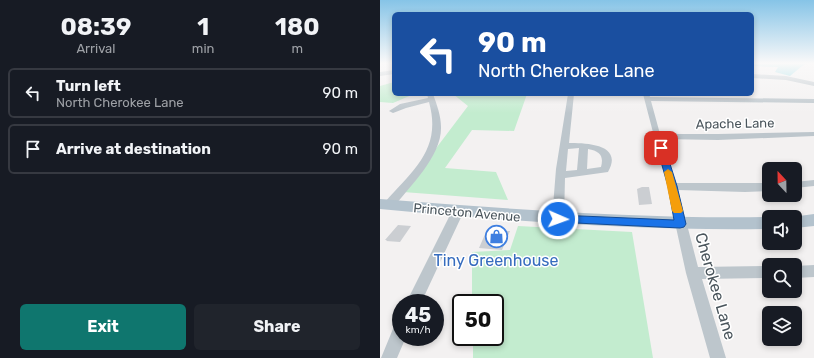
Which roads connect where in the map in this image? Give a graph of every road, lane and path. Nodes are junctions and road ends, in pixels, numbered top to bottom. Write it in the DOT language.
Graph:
graph roads {
  1 [pos="794,80"];
  2 [pos="814,84"];
  3 [pos="431,96"];
  4 [pos="571,96"];
  5 [pos="647,97"];
  6 [pos="814,102"];
  7 [pos="393,111"];
  8 [pos="814,134"];
  9 [pos="657,136"];
  10 [pos="564,146"];
  11 [pos="584,146"];
  12 [pos="582,173"];
  13 [pos="561,175"];
  14 [pos="814,183"];
  15 [pos="802,184"];
  16 [pos="672,186"];
  17 [pos="762,187"];
  18 [pos="384,205"];
  19 [pos="458,211"];
  20 [pos="558,219"];
  21 [pos="814,220"];
  22 [pos="802,221"];
  23 [pos="762,223"];
  24 [pos="680,224"];
  25 [pos="814,271"];
  26 [pos="762,272"];
  27 [pos="802,272"];
  28 [pos="693,273"];
  29 [pos="416,294"];
  30 [pos="394,346"];
  31 [pos="389,358"];
  32 [pos="718,358"];
  1 -- 2 [label="street"];
  3 -- 7 [label="street"];
  3 -- 18 [label="street"];
  4 -- 10 [label="street"];
  5 -- 6 [label="street"];
  5 -- 9 [label="street, Cherokee Lane"];
  8 -- 9 [label="street, Apache Lane"];
  9 -- 16 [label="street, Cherokee Lane"];
  10 -- 11 [label="street"];
  10 -- 13 [label="street"];
  11 -- 12 [label="street"];
  11 -- 12 [label="street"];
  12 -- 13 [label="street"];
  13 -- 20 [label="street"];
  14 -- 15 [label="street"];
  16 -- 17 [label="street"];
  16 -- 24 [label="street, Cherokee Lane"];
  18 -- 19 [label="main road, Princeton Avenue"];
  19 -- 20 [label="main road, Princeton Avenue"];
  19 -- 29 [label="street"];
  20 -- 24 [label="main road, Princeton Avenue"];
  21 -- 22 [label="main road"];
  23 -- 24 [label="main road, Princeton Avenue"];
  24 -- 28 [label="street, Cherokee Lane"];
  25 -- 27 [label="street"];
  26 -- 28 [label="street"];
  28 -- 32 [label="street, Cherokee Lane"];
  30 -- 31 [label="street"];
}
